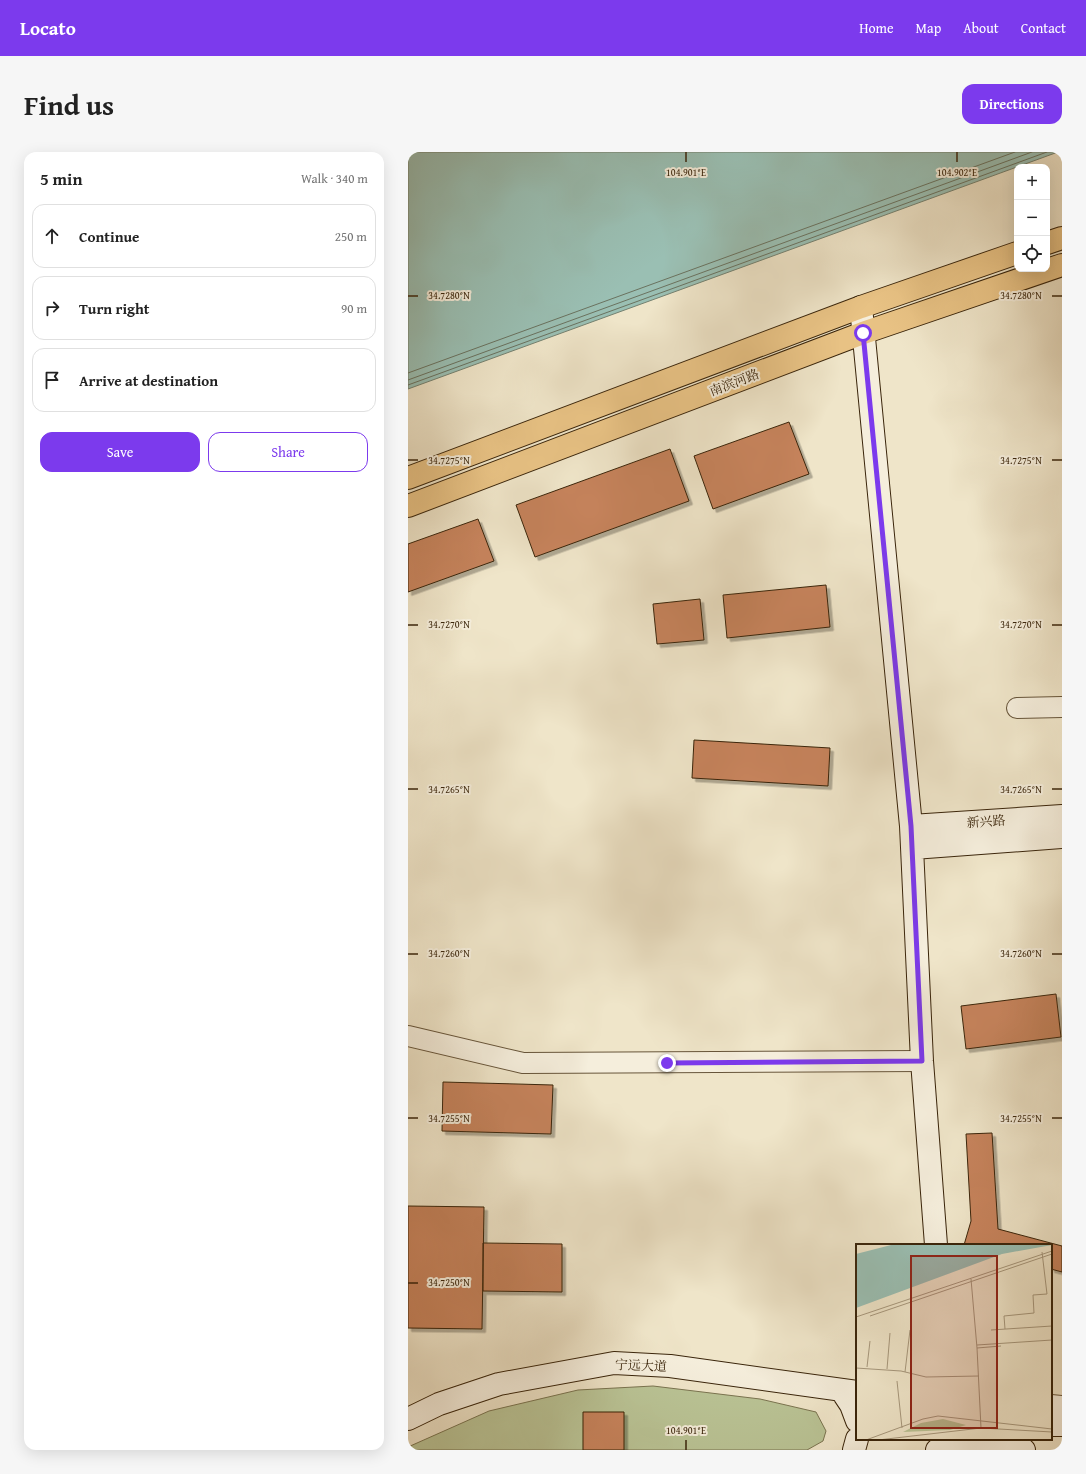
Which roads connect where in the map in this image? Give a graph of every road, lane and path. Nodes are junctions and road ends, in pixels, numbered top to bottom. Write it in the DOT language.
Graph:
graph roads {
  1 [pos="1062,238"];
  2 [pos="1050,242"];
  3 [pos="1014,254"];
  4 [pos="1062,265"];
  5 [pos="861,306"];
  6 [pos="863,333"];
  7 [pos="408,478"];
  8 [pos="408,506"];
  9 [pos="1062,707"];
  10 [pos="1017,708"];
  11 [pos="1062,816"];
  12 [pos="911,826"];
  13 [pos="1062,837"];
  14 [pos="913,848"];
  15 [pos="408,1036"];
  16 [pos="922,1061"];
  17 [pos="936,1244"];
  18 [pos="849,1391"];
  19 [pos="1052,1405"];
  20 [pos="1062,1406"];
  21 [pos="856,1418"];
  22 [pos="408,1419"];
  23 [pos="857,1440"];
  24 [pos="940,1440"];
  25 [pos="854,1450"];
  26 [pos="937,1450"];
  27 [pos="1024,1450"];
  1 -- 2 [label="main road"];
  3 -- 5 [label="main road, 南滨河路"];
  4 -- 6 [label="main road, 南滨河路"];
  5 -- 6 [label="main road"];
  5 -- 7 [label="main road, 南滨河路"];
  6 -- 8 [label="main road, 南滨河路"];
  6 -- 12 [label="main road"];
  9 -- 10 [label="street"];
  11 -- 12 [label="main road, 新兴路"];
  12 -- 14 [label="main road"];
  13 -- 14 [label="main road, 新兴路"];
  14 -- 16 [label="main road"];
  15 -- 16 [label="street"];
  16 -- 17 [label="main road"];
  18 -- 21 [label="main road"];
  18 -- 22 [label="main road, 宁远大道"];
  19 -- 20 [label="street"];
  23 -- 25 [label="main road"];
  24 -- 26 [label="main road"];
  26 -- 27 [label="main road"];
}
